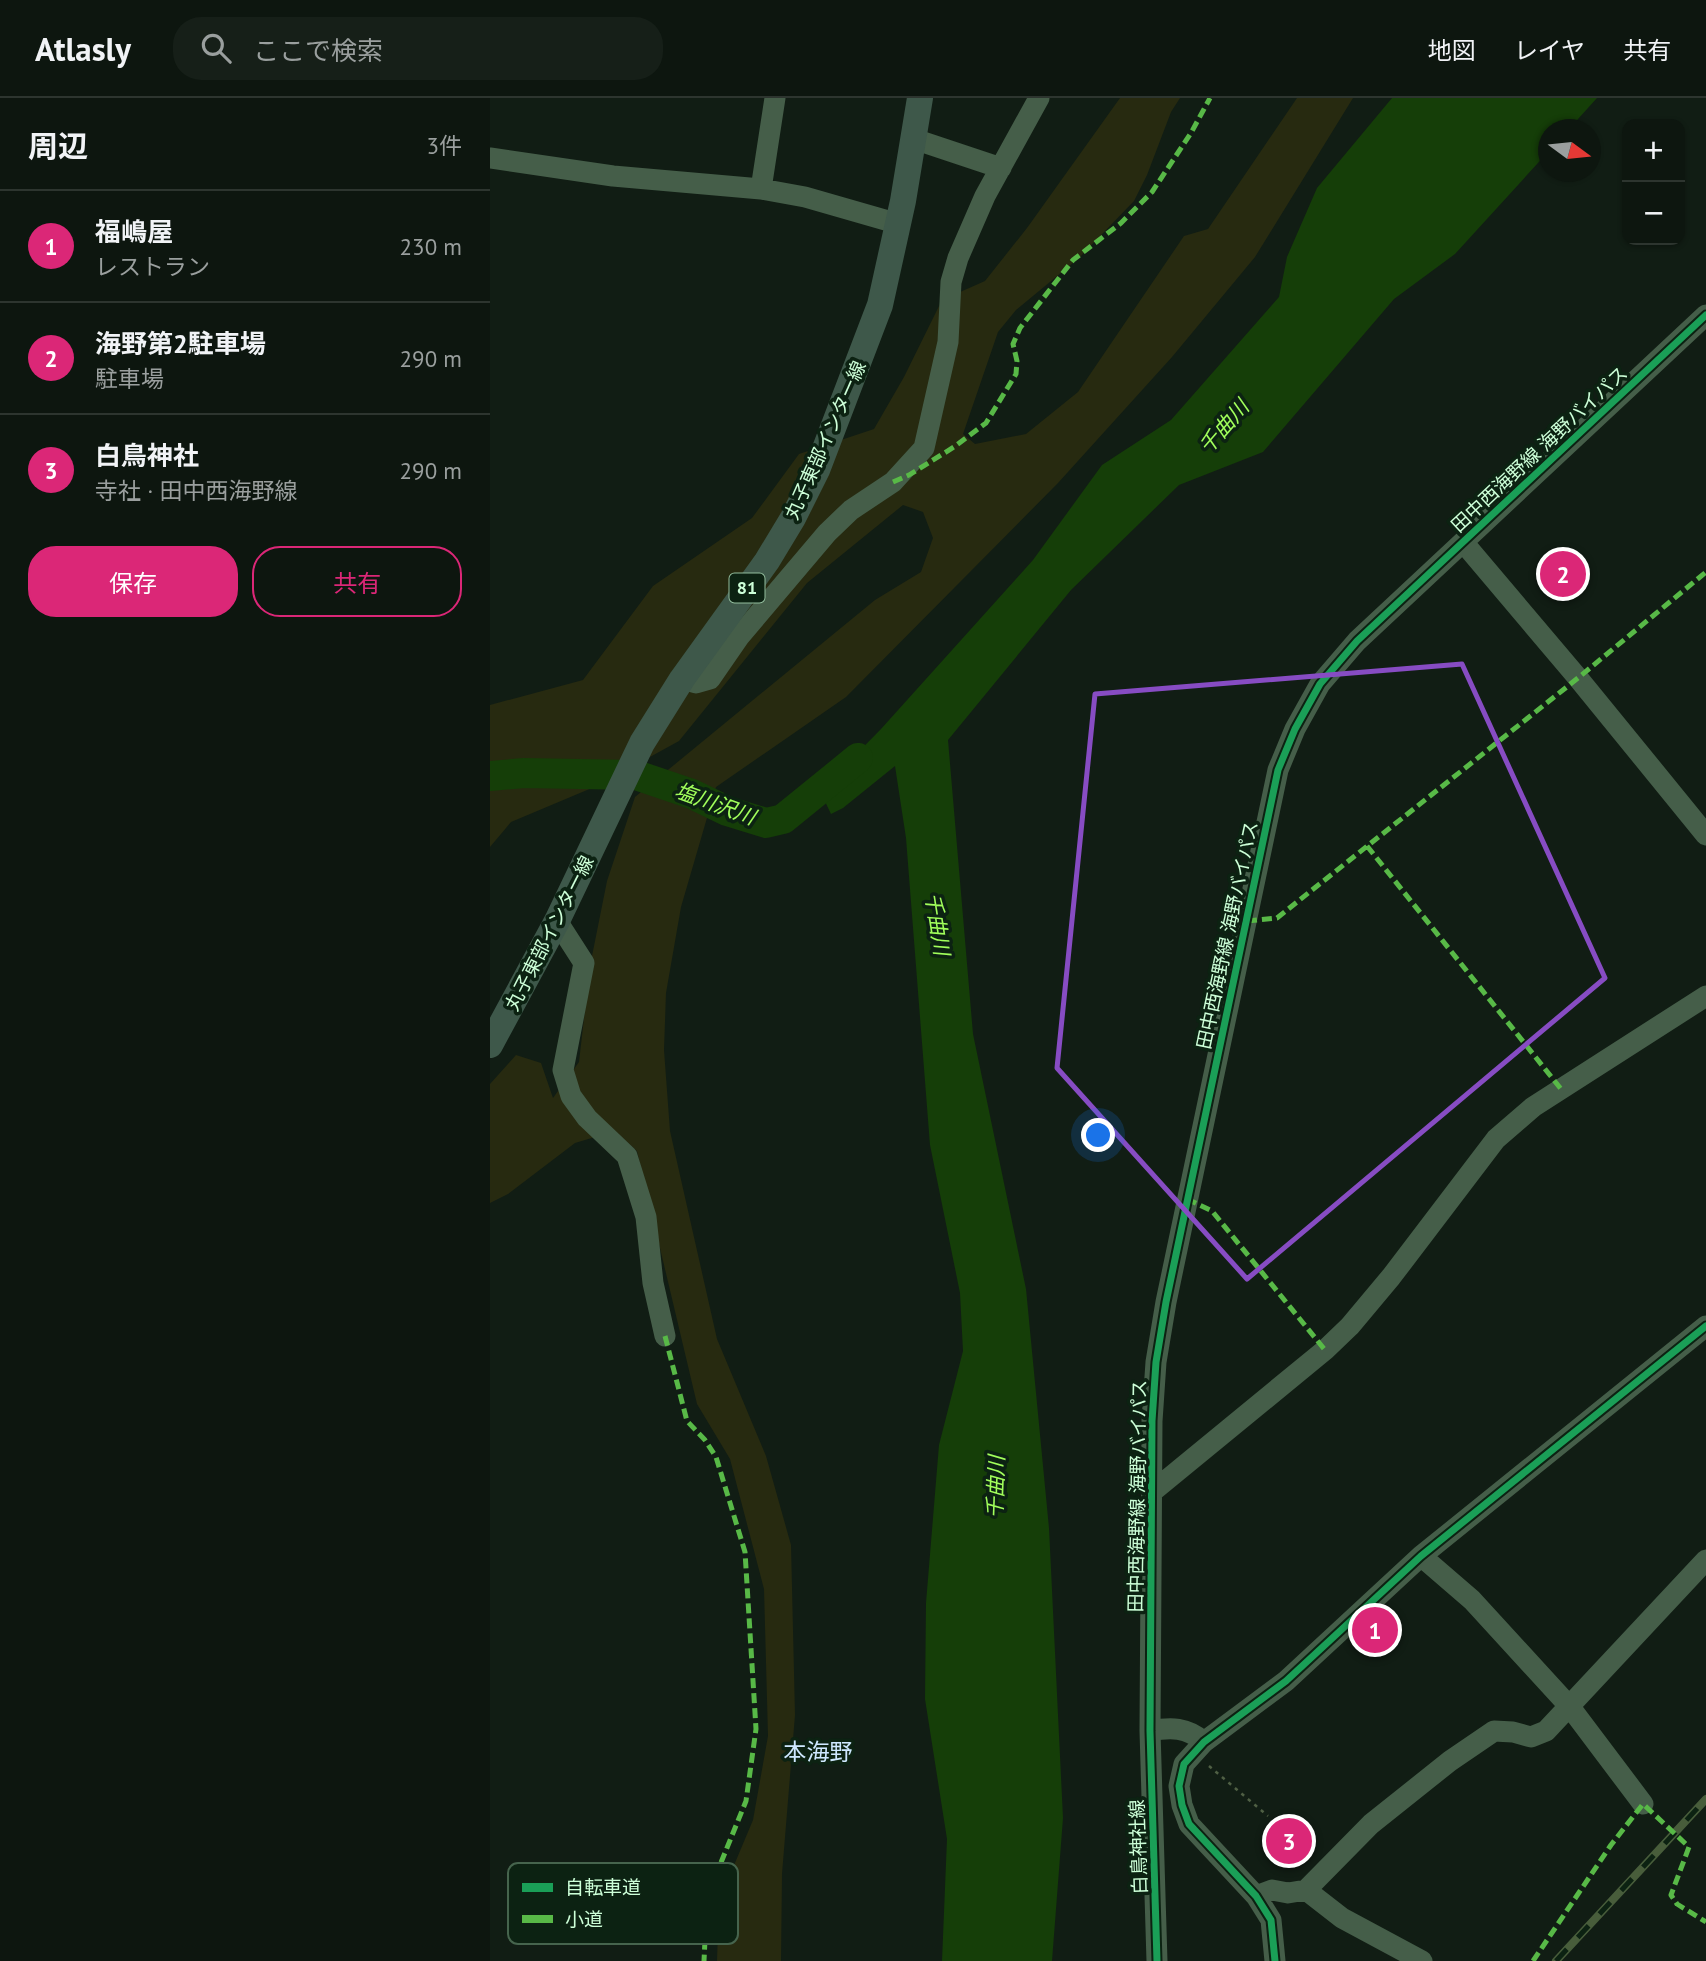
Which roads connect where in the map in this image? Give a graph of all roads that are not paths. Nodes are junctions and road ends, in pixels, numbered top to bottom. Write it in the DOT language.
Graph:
graph roads {
  1 [pos="775,98"];
  2 [pos="920,98"];
  3 [pos="1040,98"];
  4 [pos="914,138"];
  5 [pos="490,158"];
  6 [pos="1001,168"];
  7 [pos="761,189"];
  8 [pos="898,224"];
  9 [pos="1706,314"];
  10 [pos="1463,542"];
  11 [pos="682,679"];
  12 [pos="1706,835"];
  13 [pos="557,921"];
  14 [pos="1706,996"];
  15 [pos="490,1045"];
  16 [pos="1706,1326"];
  17 [pos="666,1336"];
  18 [pos="1152,1492"];
  19 [pos="1421,1556"];
  20 [pos="1706,1560"];
  21 [pos="1570,1707"];
  22 [pos="1150,1731"];
  23 [pos="1198,1747"];
  24 [pos="1643,1804"];
  25 [pos="1306,1890"];
  26 [pos="1256,1896"];
  27 [pos="1157,1961"];
  28 [pos="1275,1961"];
  29 [pos="1422,1961"];
  1 -- 7 [label="street"];
  2 -- 4 [label="main road, 丸子東部インター線 / 81"];
  3 -- 6 [label="street"];
  4 -- 6 [label="street"];
  4 -- 8 [label="main road, 丸子東部インター線 / 81"];
  5 -- 7 [label="street"];
  6 -- 11 [label="street"];
  7 -- 8 [label="street"];
  8 -- 11 [label="main road, 丸子東部インター線 / 81"];
  9 -- 10 [label="street, 田中西海野線 海野バイパス"];
  10 -- 12 [label="street"];
  10 -- 18 [label="street, 田中西海野線 海野バイパス"];
  11 -- 13 [label="main road, 丸子東部インター線 / 81"];
  13 -- 15 [label="main road, 丸子東部インター線 / 81"];
  13 -- 17 [label="street"];
  14 -- 18 [label="street"];
  16 -- 19 [label="street"];
  18 -- 22 [label="street, 田中西海野線 海野バイパス"];
  19 -- 21 [label="street"];
  19 -- 23 [label="street"];
  20 -- 21 [label="street"];
  21 -- 24 [label="street"];
  21 -- 25 [label="street"];
  22 -- 23 [label="street"];
  22 -- 27 [label="street, 白鳥神社線"];
  23 -- 26 [label="street"];
  25 -- 26 [label="street"];
  25 -- 29 [label="street"];
  26 -- 28 [label="street"];
}
